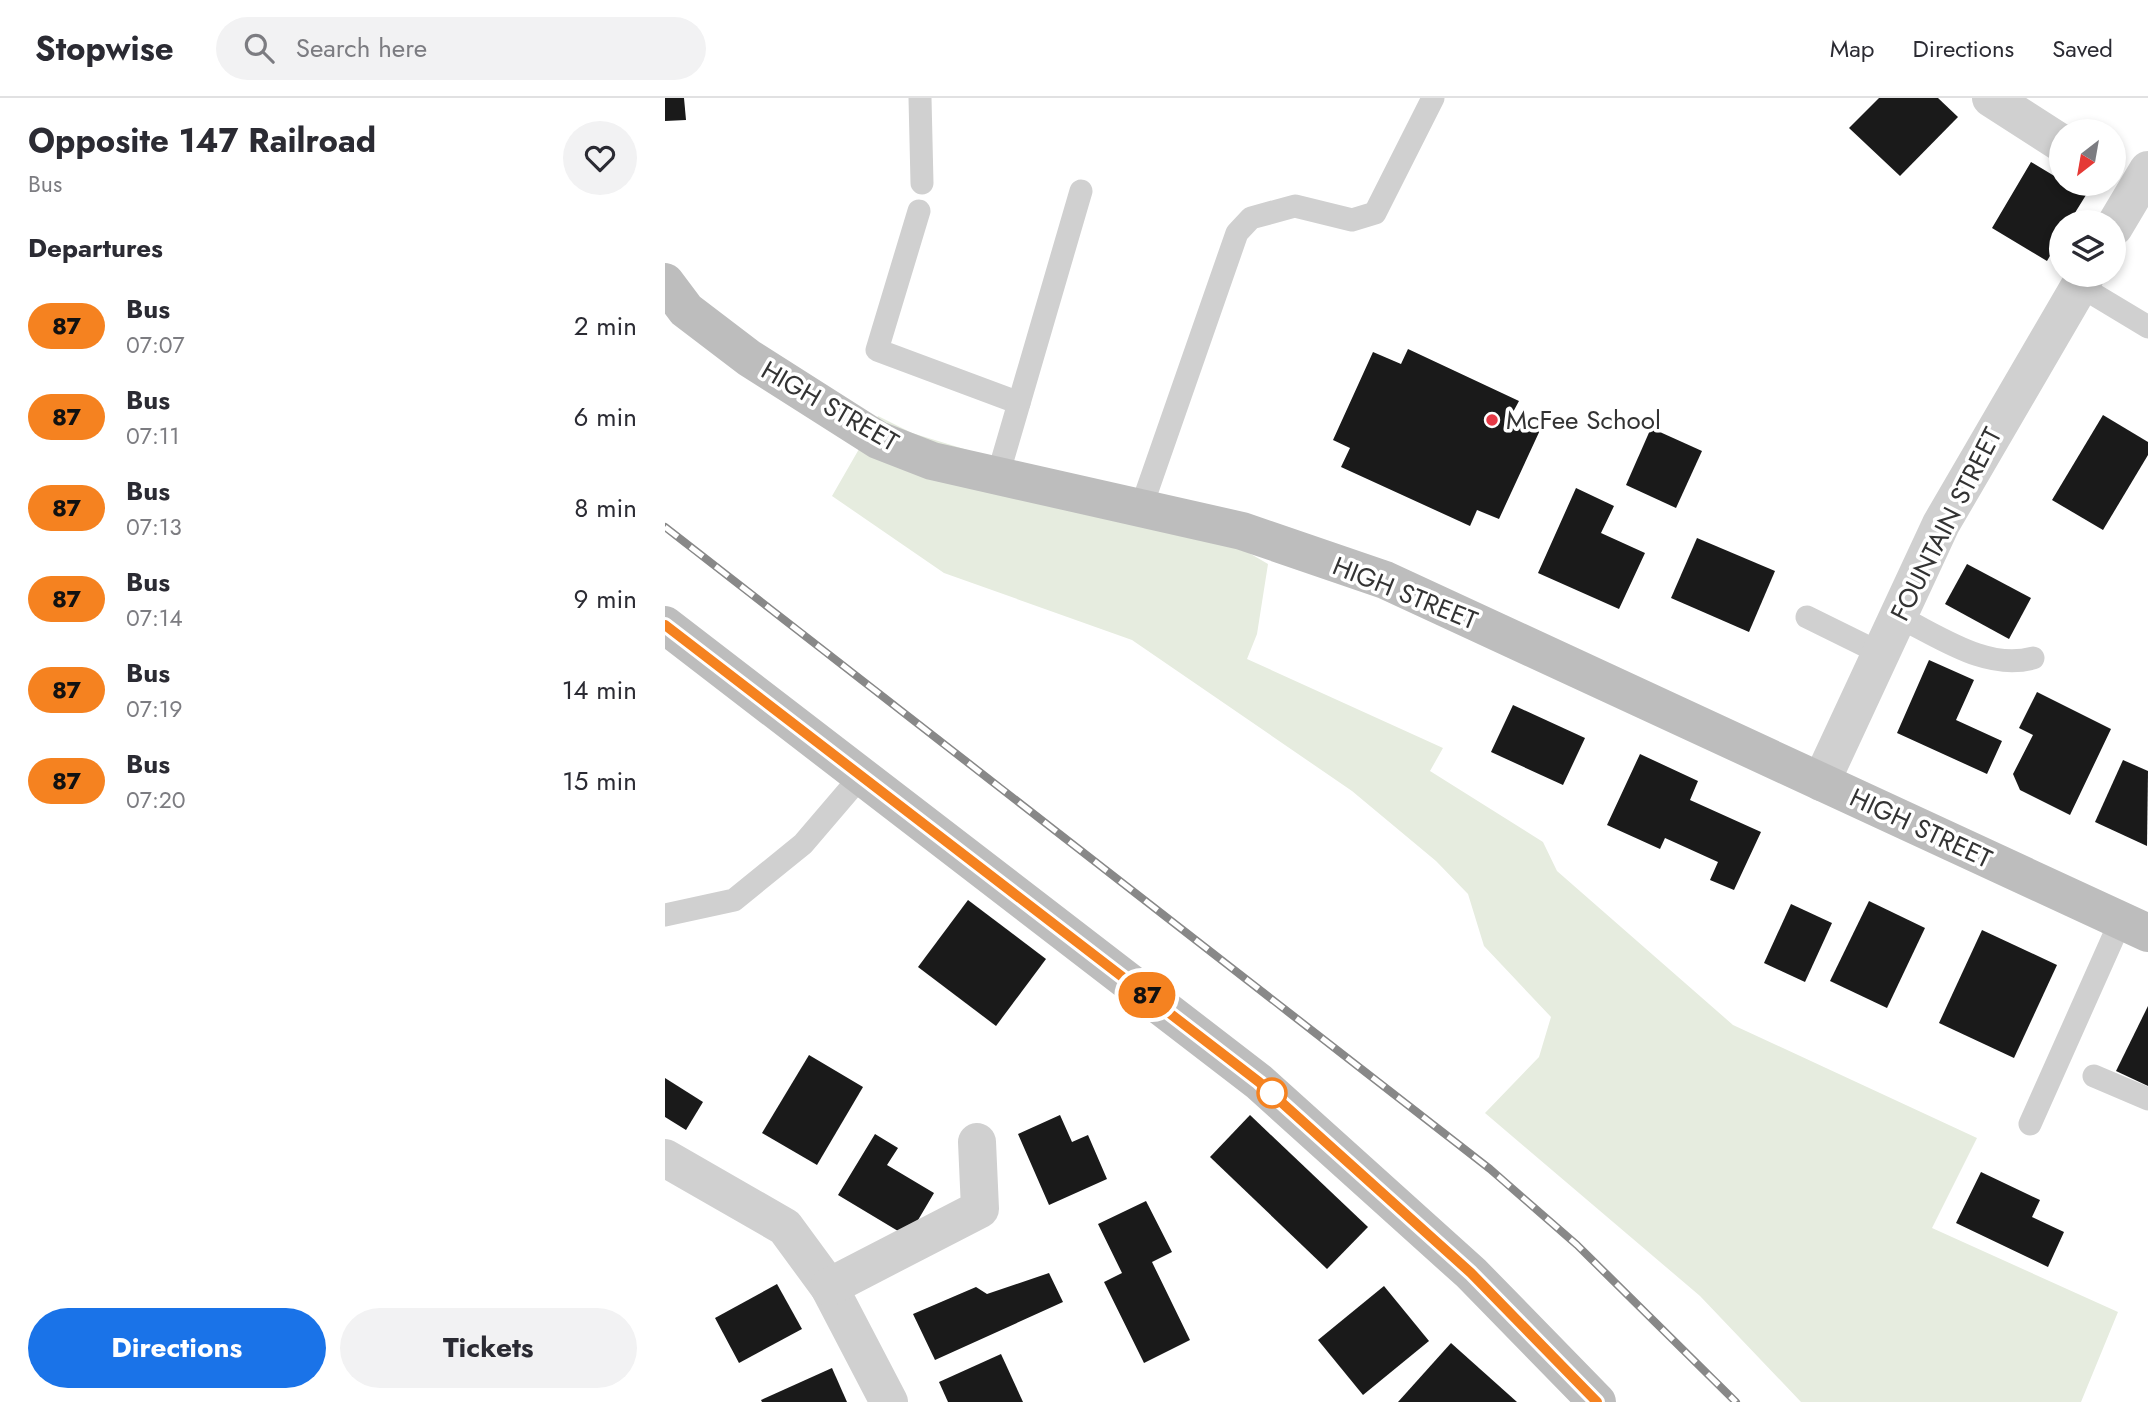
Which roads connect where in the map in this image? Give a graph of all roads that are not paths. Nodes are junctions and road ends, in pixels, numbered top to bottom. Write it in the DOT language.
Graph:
graph roads {
  1 [pos="920,98"];
  2 [pos="1433,98"];
  3 [pos="1991,98"];
  4 [pos="2049,135"];
  5 [pos="2133,177"];
  6 [pos="922,183"];
  7 [pos="1081,191"];
  8 [pos="2120,210"];
  9 [pos="919,211"];
  10 [pos="665,282"];
  11 [pos="2079,287"];
  12 [pos="2093,287"];
  13 [pos="2148,327"];
  14 [pos="1019,402"];
  15 [pos="998,475"];
  16 [pos="1142,508"];
  17 [pos="1897,616"];
  18 [pos="1807,617"];
  19 [pos="665,625"];
  20 [pos="1880,653"];
  21 [pos="2033,657"];
  22 [pos="862,775"];
  23 [pos="1821,782"];
  24 [pos="665,915"];
  25 [pos="2134,926"];
  26 [pos="2094,1076"];
  27 [pos="2148,1099"];
  28 [pos="2030,1124"];
  29 [pos="977,1142"];
  30 [pos="665,1158"];
  31 [pos="829,1286"];
  32 [pos="889,1402"];
  33 [pos="1597,1402"];
  1 -- 6 [label="lane"];
  2 -- 16 [label="lane"];
  3 -- 4 [label="street"];
  5 -- 8 [label="street"];
  7 -- 14 [label="lane"];
  9 -- 14 [label="lane"];
  10 -- 15 [label="main road, HIGH STREET"];
  11 -- 17 [label="street, FOUNTAIN STREET"];
  12 -- 13 [label="lane"];
  14 -- 15 [label="lane"];
  15 -- 16 [label="main road, HIGH STREET"];
  16 -- 23 [label="main road, HIGH STREET"];
  17 -- 20 [label="street, FOUNTAIN STREET"];
  17 -- 21 [label="lane"];
  18 -- 20 [label="lane"];
  19 -- 22 [label="main road"];
  20 -- 23 [label="street, FOUNTAIN STREET"];
  22 -- 24 [label="lane"];
  22 -- 33 [label="main road"];
  23 -- 25 [label="main road, HIGH STREET"];
  25 -- 28 [label="lane"];
  26 -- 27 [label="lane"];
  29 -- 31 [label="street"];
  30 -- 31 [label="street"];
  31 -- 32 [label="street"];
}
